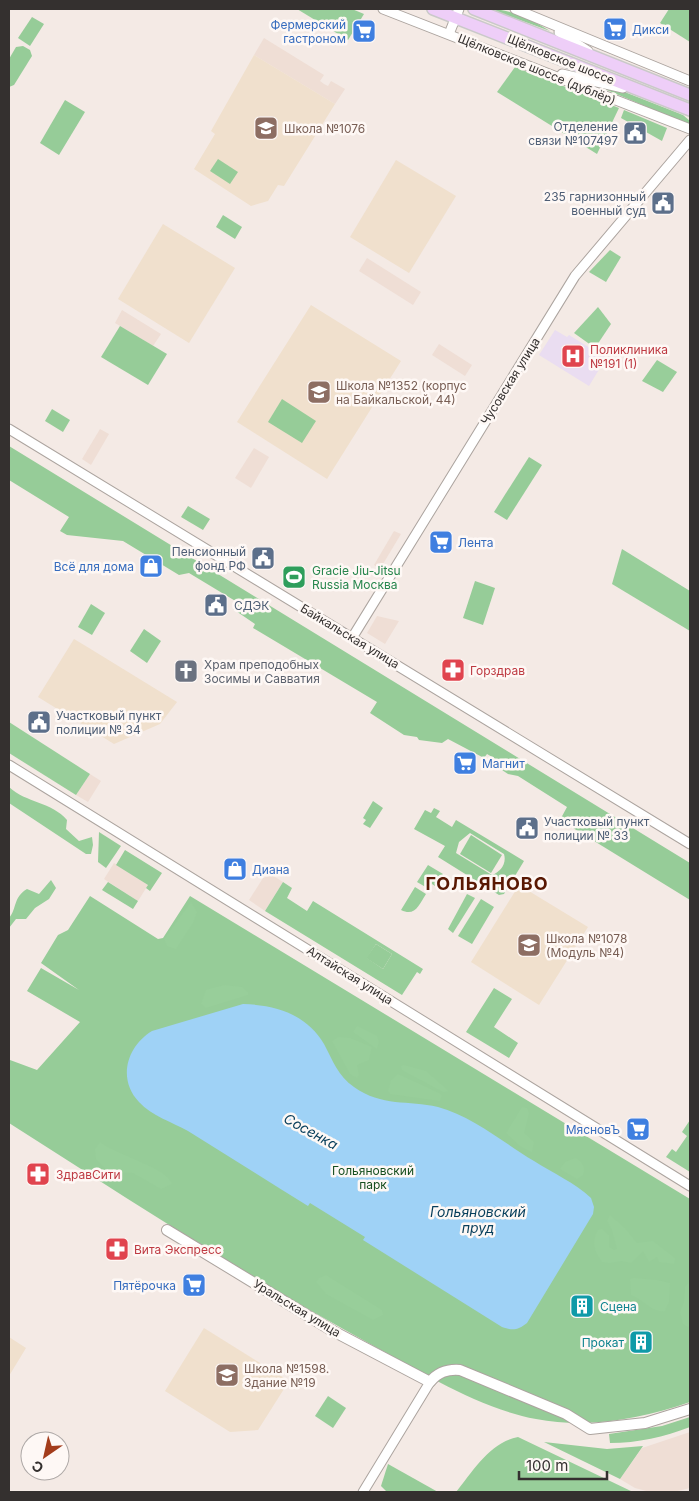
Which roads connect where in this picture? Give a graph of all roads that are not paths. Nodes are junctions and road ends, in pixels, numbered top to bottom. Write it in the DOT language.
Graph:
graph roads {
  1 [pos="383,9"];
  2 [pos="433,9"];
  3 [pos="474,9"];
  4 [pos="515,9"];
  5 [pos="457,13"];
  6 [pos="542,20"];
  7 [pos="449,34"];
  8 [pos="603,60"];
  9 [pos="530,66"];
  10 [pos="690,81"];
  11 [pos="643,92"];
  12 [pos="690,95"];
  13 [pos="690,110"];
  14 [pos="690,129"];
  15 [pos="690,140"];
  16 [pos="9,429"];
  17 [pos="352,638"];
  18 [pos="9,765"];
  19 [pos="690,844"];
  20 [pos="690,1186"];
  21 [pos="167,1230"];
  22 [pos="430,1382"];
  23 [pos="690,1409"];
  24 [pos="363,1492"];
  1 -- 7 [label="street, Щёлковское шоссе (дублёр)"];
  2 -- 5 [label="main road, Щёлковское шоссе"];
  3 -- 8 [label="main road, Щёлковское шоссе"];
  4 -- 6 [label="street"];
  5 -- 7 [label="street"];
  5 -- 11 [label="main road, Щёлковское шоссе"];
  6 -- 8 [label="street"];
  6 -- 10 [label="street"];
  7 -- 9 [label="street, Щёлковское шоссе (дублёр)"];
  8 -- 12 [label="main road, Щёлковское шоссе"];
  9 -- 11 [label="street"];
  9 -- 14 [label="street, Щёлковское шоссе (дублёр)"];
  11 -- 13 [label="main road, Щёлковское шоссе"];
  15 -- 17 [label="street, Чусовская улица"];
  16 -- 17 [label="street, Байкальская улица"];
  17 -- 19 [label="street, Байкальская улица"];
  18 -- 20 [label="street, Алтайская улица"];
  21 -- 22 [label="main road, Уральская улица"];
  22 -- 23 [label="main road"];
  22 -- 24 [label="street"];
}
